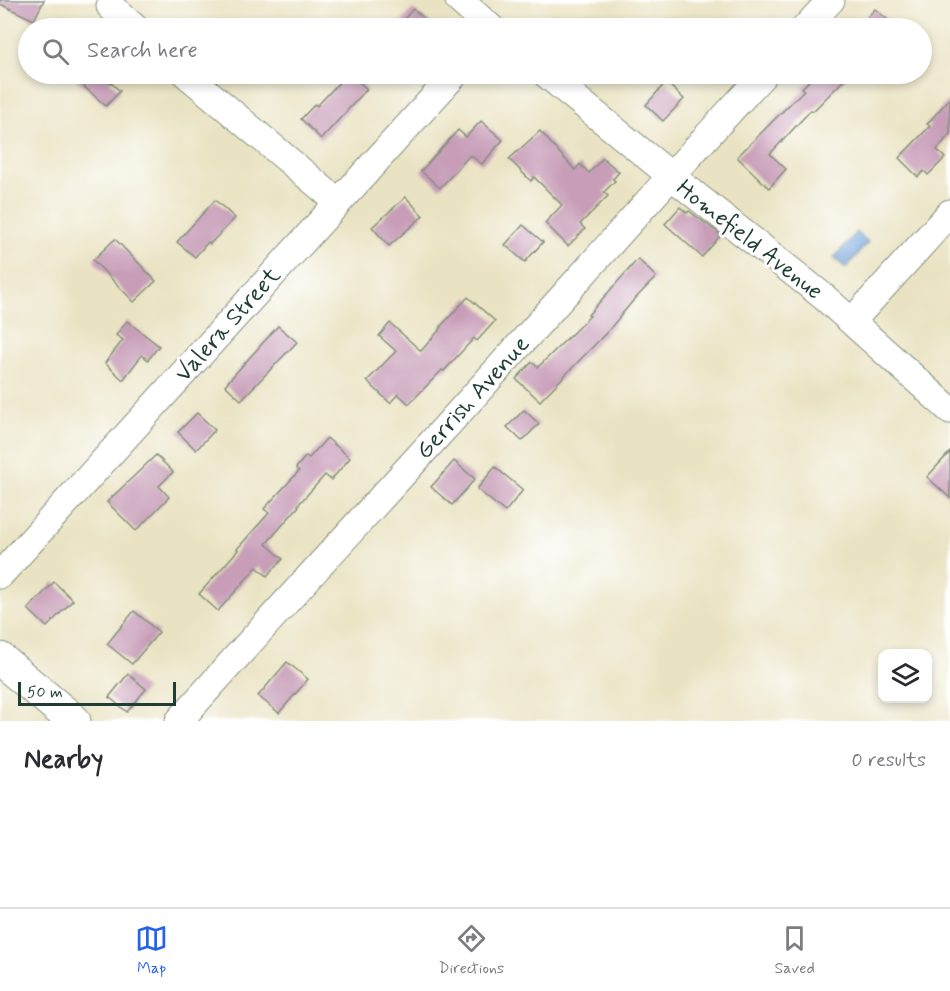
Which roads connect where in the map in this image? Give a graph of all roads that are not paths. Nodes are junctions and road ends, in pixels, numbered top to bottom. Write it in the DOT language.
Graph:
graph roads {
  1 [pos="459,0"];
  2 [pos="831,0"];
  3 [pos="110,6"];
  4 [pos="124,18"];
  5 [pos="480,18"];
  6 [pos="814,18"];
  7 [pos="198,84"];
  8 [pos="445,84"];
  9 [pos="558,84"];
  10 [pos="755,84"];
  11 [pos="670,175"];
  12 [pos="338,202"];
  13 [pos="950,213"];
  14 [pos="852,321"];
  15 [pos="950,410"];
  16 [pos="0,575"];
  17 [pos="0,659"];
  18 [pos="74,721"];
  19 [pos="179,721"];
  1 -- 5 [label="street"];
  2 -- 6 [label="street"];
  3 -- 4 [label="street"];
  7 -- 12 [label="street"];
  8 -- 12 [label="street, Valera Street"];
  9 -- 11 [label="street, Homefield Avenue"];
  10 -- 11 [label="street, Gerrish Avenue"];
  11 -- 14 [label="street, Homefield Avenue"];
  11 -- 19 [label="street, Gerrish Avenue"];
  12 -- 16 [label="street, Valera Street"];
  13 -- 14 [label="street"];
  14 -- 15 [label="street, Homefield Avenue"];
  17 -- 18 [label="main road"];
}
